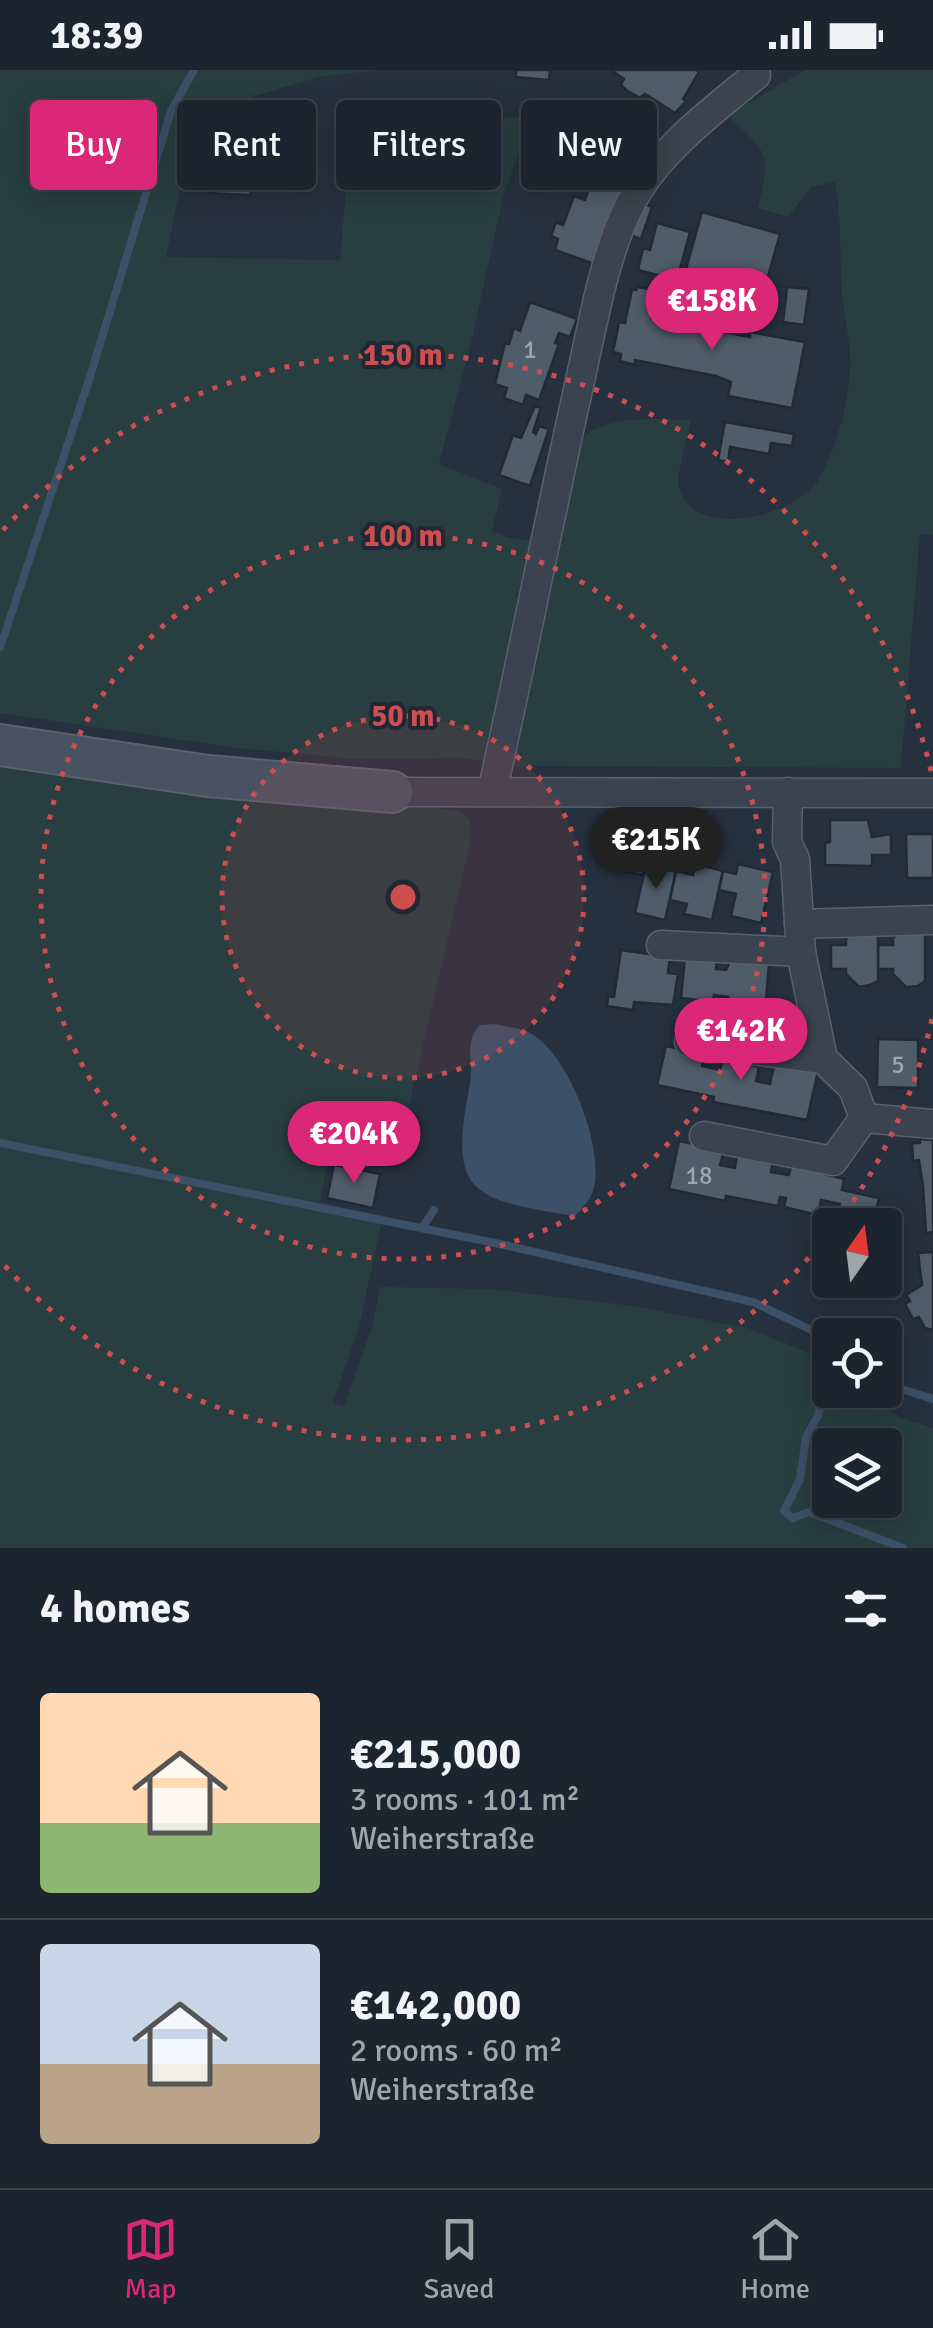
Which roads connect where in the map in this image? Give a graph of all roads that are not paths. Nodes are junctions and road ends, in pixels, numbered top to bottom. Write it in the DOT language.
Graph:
graph roads {
  1 [pos="756,75"];
  2 [pos="0,745"];
  3 [pos="392,792"];
  4 [pos="492,792"];
  5 [pos="788,792"];
  6 [pos="933,793"];
  7 [pos="933,920"];
  8 [pos="800,938"];
  9 [pos="661,945"];
  10 [pos="689,1042"];
  11 [pos="823,1060"];
  12 [pos="864,1118"];
  13 [pos="933,1124"];
  14 [pos="704,1136"];
  1 -- 4 [label="street"];
  2 -- 3 [label="street"];
  3 -- 4 [label="street"];
  4 -- 5 [label="street"];
  5 -- 6 [label="street"];
  5 -- 8 [label="street"];
  7 -- 8 [label="street"];
  8 -- 9 [label="street"];
  8 -- 11 [label="street"];
  10 -- 11 [label="street"];
  11 -- 12 [label="street"];
  12 -- 13 [label="street"];
  12 -- 14 [label="street"];
}
